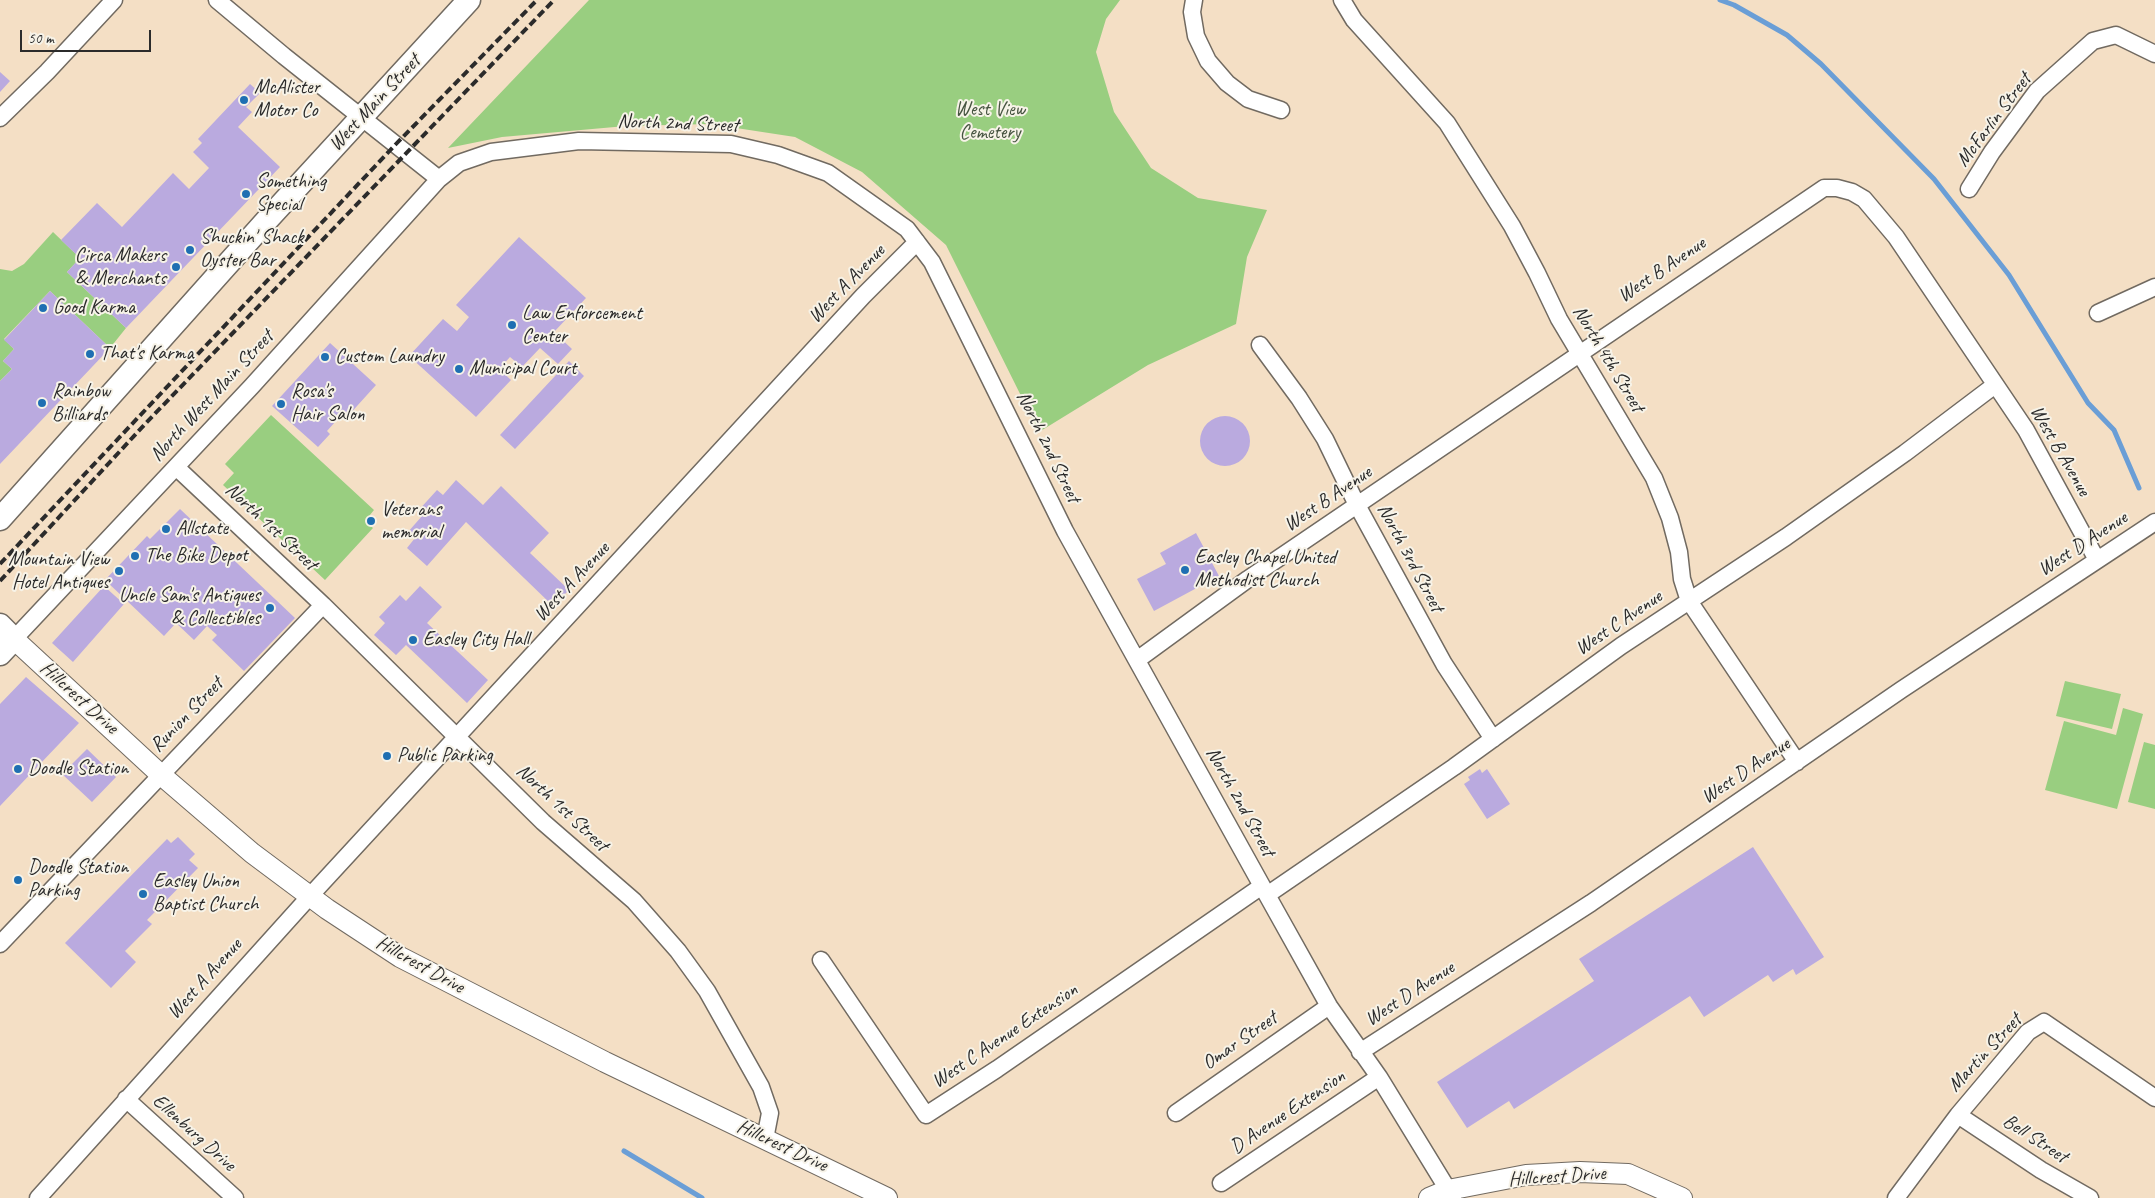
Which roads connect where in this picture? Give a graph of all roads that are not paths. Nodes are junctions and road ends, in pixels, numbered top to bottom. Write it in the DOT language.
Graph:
graph roads {
  1 [pos="114,0"];
  2 [pos="217,0"];
  3 [pos="469,0"];
  4 [pos="1194,0"];
  5 [pos="1342,0"];
  6 [pos="2155,54"];
  7 [pos="1281,110"];
  8 [pos="0,118"];
  9 [pos="362,118"];
  10 [pos="439,179"];
  11 [pos="1969,189"];
  12 [pos="917,242"];
  13 [pos="2155,288"];
  14 [pos="2098,313"];
  15 [pos="1260,345"];
  16 [pos="1579,353"];
  17 [pos="1995,385"];
  18 [pos="176,467"];
  19 [pos="1357,505"];
  20 [pos="0,519"];
  21 [pos="2155,522"];
  22 [pos="2097,560"];
  23 [pos="1689,601"];
  24 [pos="323,605"];
  25 [pos="5,639"];
  26 [pos="1137,660"];
  27 [pos="457,738"];
  28 [pos="1493,739"];
  29 [pos="1797,762"];
  30 [pos="160,774"];
  31 [pos="1264,891"];
  32 [pos="310,896"];
  33 [pos="0,944"];
  34 [pos="822,960"];
  35 [pos="1329,1006"];
  36 [pos="1360,1052"];
  37 [pos="1379,1077"];
  38 [pos="126,1098"];
  39 [pos="2155,1098"];
  40 [pos="1176,1113"];
  41 [pos="1958,1115"];
  42 [pos="765,1138"];
  43 [pos="1221,1182"];
  44 [pos="1450,1194"];
  45 [pos="38,1198"];
  46 [pos="234,1198"];
  47 [pos="887,1198"];
  48 [pos="1429,1198"];
  49 [pos="1682,1198"];
  50 [pos="1896,1198"];
  51 [pos="2090,1198"];
  1 -- 8 [label="street"];
  2 -- 9 [label="street"];
  3 -- 9 [label="main road, West Main Street"];
  4 -- 7 [label="street"];
  5 -- 16 [label="street, North 4th Street"];
  6 -- 11 [label="street, McFarlin Street"];
  9 -- 10 [label="street"];
  9 -- 20 [label="main road, West Main Street"];
  10 -- 12 [label="street, North 2nd Street"];
  10 -- 18 [label="street, North West Main Street"];
  12 -- 26 [label="street, North 2nd Street"];
  12 -- 27 [label="street, West A Avenue"];
  13 -- 14 [label="street"];
  15 -- 19 [label="street, North 3rd Street"];
  16 -- 17 [label="street, West B Avenue"];
  16 -- 19 [label="street, West B Avenue"];
  16 -- 23 [label="street, North 4th Street"];
  17 -- 22 [label="street, West B Avenue"];
  17 -- 23 [label="street, West C Avenue"];
  18 -- 24 [label="street, North 1st Street"];
  18 -- 25 [label="street, North West Main Street"];
  19 -- 26 [label="street, West B Avenue"];
  19 -- 28 [label="street, North 3rd Street"];
  21 -- 22 [label="street, West D Avenue"];
  22 -- 29 [label="street, West D Avenue"];
  23 -- 28 [label="street, West C Avenue"];
  23 -- 29 [label="street, North 4th Street"];
  24 -- 27 [label="street, North 1st Street"];
  24 -- 30 [label="street, Runion Street"];
  25 -- 30 [label="street, Hillcrest Drive"];
  26 -- 31 [label="street, North 2nd Street"];
  27 -- 32 [label="street, West A Avenue"];
  27 -- 42 [label="street, North 1st Street"];
  28 -- 31 [label="street, West C Avenue"];
  29 -- 36 [label="street, West D Avenue"];
  30 -- 32 [label="street, Hillcrest Drive"];
  30 -- 33 [label="street, Runion Street"];
  31 -- 34 [label="street, West C Avenue Extension"];
  31 -- 35 [label="street, North 2nd Street"];
  32 -- 38 [label="street, West A Avenue"];
  32 -- 42 [label="street, Hillcrest Drive"];
  35 -- 36 [label="street, North 2nd Street"];
  35 -- 40 [label="street, Omar Street"];
  36 -- 37 [label="street, North 2nd Street"];
  37 -- 43 [label="street, D Avenue Extension"];
  37 -- 44 [label="street, North 2nd Street"];
  38 -- 45 [label="street, West A Avenue"];
  38 -- 46 [label="street, Ellenburg Drive"];
  39 -- 41 [label="street, Martin Street"];
  41 -- 50 [label="street, Martin Street"];
  41 -- 51 [label="street, Bell Street"];
  42 -- 47 [label="street, Hillcrest Drive"];
  44 -- 48 [label="street, Hillcrest Drive"];
  44 -- 49 [label="street, Hillcrest Drive"];
}
